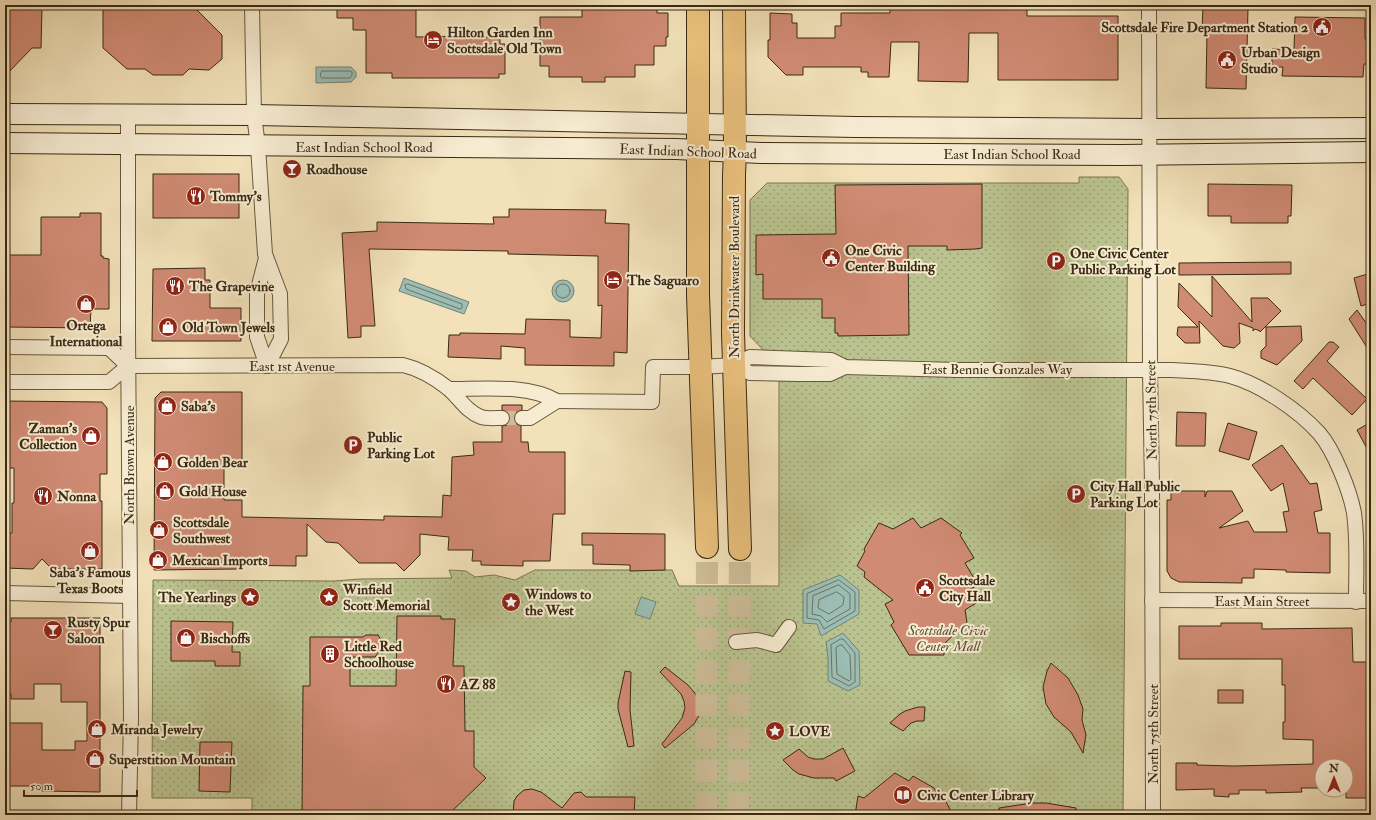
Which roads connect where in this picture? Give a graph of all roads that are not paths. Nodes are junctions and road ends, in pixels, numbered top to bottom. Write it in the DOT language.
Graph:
graph roads {
  1 [pos="252,5"];
  2 [pos="698,5"];
  3 [pos="734,5"];
  4 [pos="1149,5"];
  5 [pos="5,114"];
  6 [pos="128,114"];
  7 [pos="254,115"];
  8 [pos="698,123"];
  9 [pos="735,124"];
  10 [pos="1371,128"];
  11 [pos="1149,129"];
  12 [pos="5,143"];
  13 [pos="127,145"];
  14 [pos="258,146"];
  15 [pos="698,151"];
  16 [pos="735,152"];
  17 [pos="1371,152"];
  18 [pos="1149,155"];
  19 [pos="266,258"];
  20 [pos="5,347"];
  21 [pos="734,365"];
  22 [pos="128,366"];
  23 [pos="267,366"];
  24 [pos="700,367"];
  25 [pos="1150,370"];
  26 [pos="5,382"];
  27 [pos="449,389"];
  28 [pos="556,402"];
  29 [pos="502,418"];
  30 [pos="522,418"];
  31 [pos="707,548"];
  32 [pos="740,549"];
  33 [pos="5,594"];
  34 [pos="130,596"];
  35 [pos="1152,600"];
  36 [pos="1356,602"];
  37 [pos="1371,602"];
  38 [pos="789,627"];
  39 [pos="736,642"];
  40 [pos="129,815"];
  41 [pos="1153,815"];
  1 -- 7 [label="street"];
  2 -- 8 [label="main road"];
  3 -- 9 [label="main road, North Drinkwater Boulevard"];
  4 -- 11 [label="street, North 75th Street"];
  5 -- 6 [label="main road, East Indian School Road"];
  6 -- 7 [label="main road, East Indian School Road"];
  6 -- 13 [label="street, North Brown Avenue"];
  7 -- 8 [label="main road, East Indian School Road"];
  7 -- 14 [label="street"];
  8 -- 9 [label="main road, East Indian School Road"];
  8 -- 15 [label="main road"];
  9 -- 11 [label="main road, East Indian School Road"];
  9 -- 16 [label="main road, North Drinkwater Boulevard"];
  10 -- 11 [label="main road, East Indian School Road"];
  11 -- 18 [label="street, North 75th Street"];
  12 -- 13 [label="main road, East Indian School Road"];
  13 -- 14 [label="main road, East Indian School Road"];
  13 -- 22 [label="street, North Brown Avenue"];
  14 -- 15 [label="main road, East Indian School Road"];
  14 -- 19 [label="street"];
  15 -- 16 [label="main road, East Indian School Road"];
  15 -- 24 [label="main road"];
  16 -- 18 [label="main road, East Indian School Road"];
  16 -- 21 [label="main road, North Drinkwater Boulevard"];
  17 -- 18 [label="main road, East Indian School Road"];
  18 -- 25 [label="street, North 75th Street"];
  19 -- 23 [label="street"];
  19 -- 23 [label="street"];
  20 -- 22 [label="street"];
  21 -- 24 [label="street"];
  21 -- 25 [label="street, East Bennie Gonzales Way"];
  21 -- 32 [label="main road, North Drinkwater Boulevard"];
  22 -- 23 [label="street, East 1st Avenue"];
  22 -- 26 [label="street"];
  22 -- 34 [label="street, North Brown Avenue"];
  23 -- 27 [label="street, East 1st Avenue"];
  24 -- 28 [label="street"];
  24 -- 31 [label="main road"];
  25 -- 35 [label="street, North 75th Street"];
  25 -- 36 [label="street, East Bennie Gonzales Way"];
  27 -- 28 [label="street"];
  27 -- 29 [label="street, East 1st Avenue"];
  28 -- 30 [label="street"];
  33 -- 34 [label="street"];
  34 -- 40 [label="street, North Brown Avenue"];
  35 -- 36 [label="street, East Main Street"];
  35 -- 41 [label="street, North 75th Street"];
  36 -- 37 [label="street, East Main Street"];
  38 -- 39 [label="street"];
}
